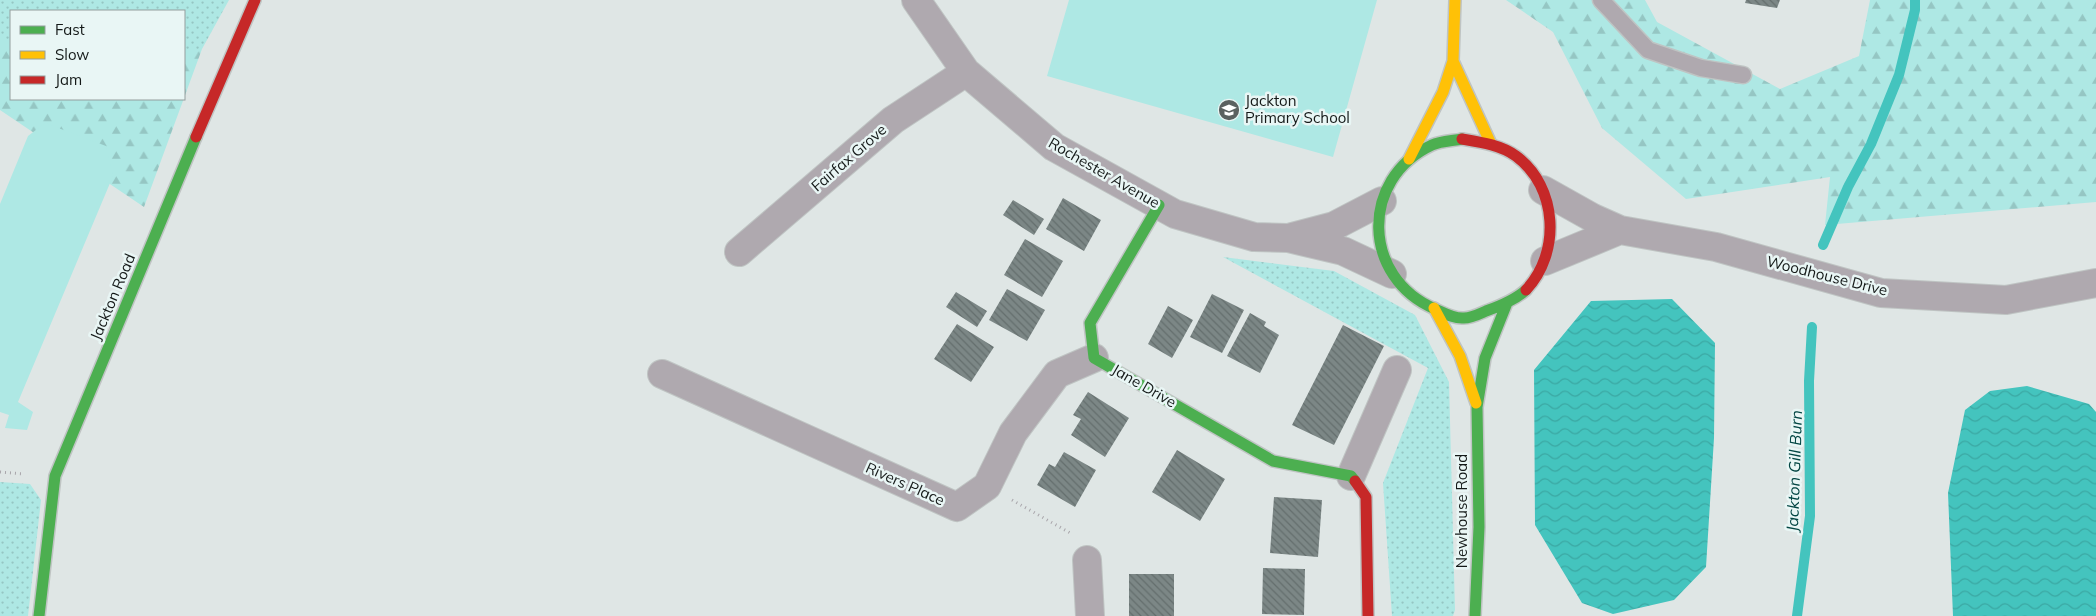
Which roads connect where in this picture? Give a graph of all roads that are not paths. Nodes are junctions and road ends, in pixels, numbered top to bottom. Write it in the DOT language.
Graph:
graph roads {
  1 [pos="255,0"];
  2 [pos="916,0"];
  3 [pos="1455,0"];
  4 [pos="1601,0"];
  5 [pos="1453,61"];
  6 [pos="966,72"];
  7 [pos="1743,75"];
  8 [pos="1491,144"];
  9 [pos="1409,159"];
  10 [pos="1543,190"];
  11 [pos="1382,201"];
  12 [pos="1158,205"];
  13 [pos="1620,230"];
  14 [pos="1288,238"];
  15 [pos="739,252"];
  16 [pos="1545,261"];
  17 [pos="1392,274"];
  18 [pos="2096,283"];
  19 [pos="1507,303"];
  20 [pos="1434,308"];
  21 [pos="1094,358"];
  22 [pos="1397,370"];
  23 [pos="662,374"];
  24 [pos="1477,406"];
  25 [pos="1351,476"];
  26 [pos="1087,560"];
  27 [pos="39,616"];
  28 [pos="1090,616"];
  29 [pos="1368,616"];
  30 [pos="1475,616"];
  1 -- 27 [label="street, Jackton Road"];
  2 -- 6 [label="street, Rochester Avenue"];
  3 -- 5 [label="street"];
  4 -- 7 [label="lane"];
  5 -- 8 [label="street"];
  5 -- 9 [label="street"];
  6 -- 12 [label="street, Rochester Avenue"];
  6 -- 15 [label="street, Fairfax Grove"];
  8 -- 9 [label="street"];
  8 -- 10 [label="street"];
  9 -- 11 [label="street"];
  10 -- 13 [label="street, Woodhouse Drive"];
  10 -- 16 [label="street"];
  11 -- 14 [label="street, Rochester Avenue"];
  11 -- 17 [label="street"];
  12 -- 14 [label="street, Rochester Avenue"];
  12 -- 21 [label="street, Jane Drive"];
  13 -- 16 [label="street"];
  13 -- 18 [label="street, Woodhouse Drive"];
  14 -- 17 [label="street, Rochester Avenue"];
  16 -- 19 [label="street"];
  17 -- 20 [label="street"];
  19 -- 20 [label="street"];
  19 -- 24 [label="street, Newhouse Road"];
  20 -- 24 [label="street, Newhouse Road"];
  21 -- 23 [label="street, Rivers Place"];
  21 -- 25 [label="street, Jane Drive"];
  22 -- 25 [label="street"];
  24 -- 30 [label="street, Newhouse Road"];
  25 -- 29 [label="street"];
  26 -- 28 [label="street"];
}
